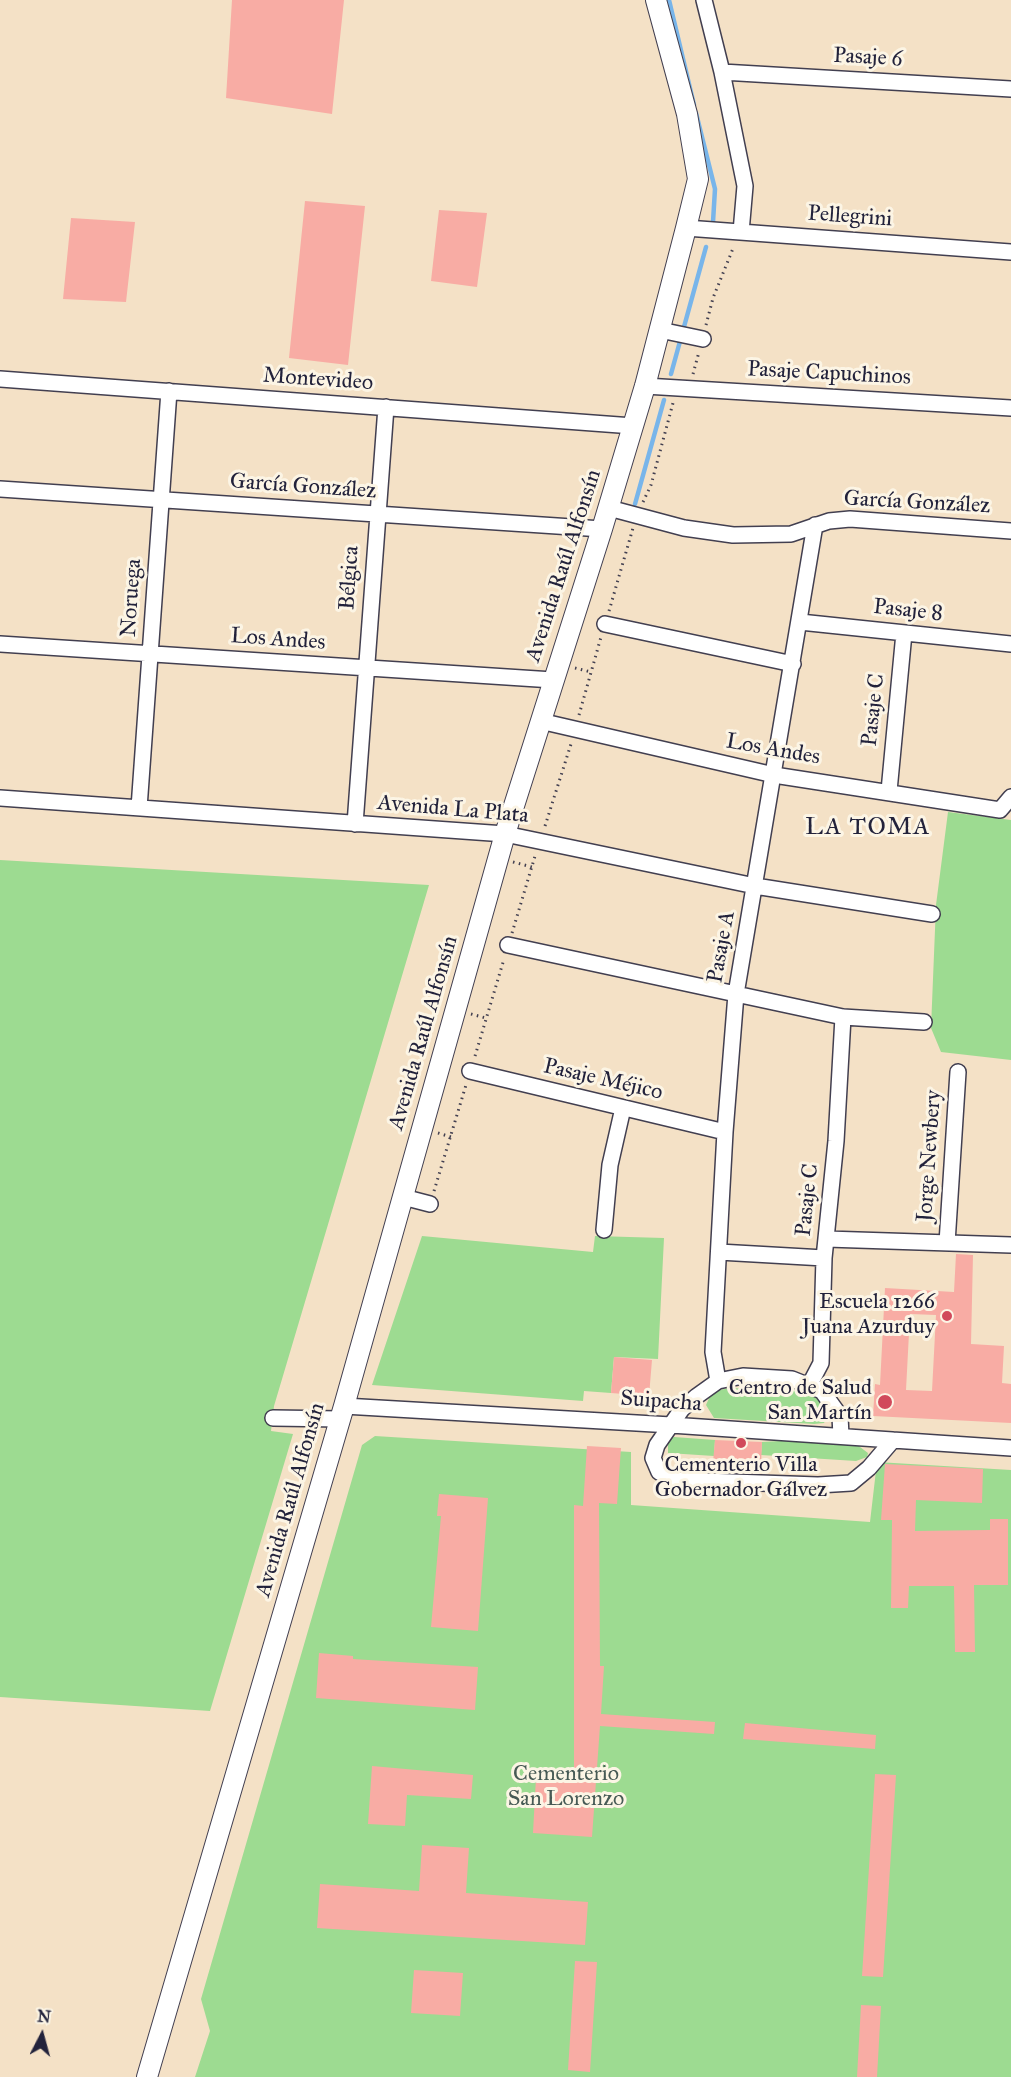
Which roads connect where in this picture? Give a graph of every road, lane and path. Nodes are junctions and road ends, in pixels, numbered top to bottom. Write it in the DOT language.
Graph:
graph roads {
  1 [pos="656,0"];
  2 [pos="704,0"];
  3 [pos="722,72"];
  4 [pos="1011,89"];
  5 [pos="686,228"];
  6 [pos="741,232"];
  7 [pos="1011,252"];
  8 [pos="682,335"];
  9 [pos="0,379"];
  10 [pos="645,386"];
  11 [pos="689,389"];
  12 [pos="169,391"];
  13 [pos="386,407"];
  14 [pos="1011,408"];
  15 [pos="633,426"];
  16 [pos="0,489"];
  17 [pos="161,499"];
  18 [pos="609,508"];
  19 [pos="377,515"];
  20 [pos="637,516"];
  21 [pos="815,525"];
  22 [pos="603,529"];
  23 [pos="1011,531"];
  24 [pos="800,622"];
  25 [pos="605,624"];
  26 [pos="904,633"];
  27 [pos="0,644"];
  28 [pos="1011,644"];
  29 [pos="150,654"];
  30 [pos="793,664"];
  31 [pos="366,669"];
  32 [pos="553,680"];
  33 [pos="540,721"];
  34 [pos="575,732"];
  35 [pos="774,775"];
  36 [pos="889,791"];
  37 [pos="1011,797"];
  38 [pos="0,798"];
  39 [pos="139,808"];
  40 [pos="355,824"];
  41 [pos="505,834"];
  42 [pos="540,841"];
  43 [pos="755,886"];
  44 [pos="932,914"];
  45 [pos="508,945"];
  46 [pos="736,994"];
  47 [pos="843,1017"];
  48 [pos="924,1022"];
  49 [pos="470,1071"];
  50 [pos="958,1072"];
  51 [pos="623,1108"];
  52 [pos="725,1132"];
  53 [pos="403,1197"];
  54 [pos="430,1204"];
  55 [pos="604,1230"];
  56 [pos="827,1239"];
  57 [pos="946,1243"];
  58 [pos="1011,1245"];
  59 [pos="719,1252"];
  60 [pos="824,1258"];
  61 [pos="718,1381"];
  62 [pos="810,1384"];
  63 [pos="342,1412"];
  64 [pos="273,1418"];
  65 [pos="671,1425"];
  66 [pos="841,1436"];
  67 [pos="893,1440"];
  68 [pos="1011,1448"];
  69 [pos="147,2077"];
  1 -- 5 [label="main road, Avenida Raúl Alfonsín"];
  2 -- 3 [label="street"];
  3 -- 4 [label="street, Pasaje 6"];
  3 -- 6 [label="street"];
  5 -- 6 [label="street, Pellegrini"];
  5 -- 8 [label="main road, Avenida Raúl Alfonsín"];
  6 -- 7 [label="street, Pellegrini"];
  6 -- 8 [label="path"];
  8 -- 10 [label="main road, Avenida Raúl Alfonsín"];
  8 -- 11 [label="path"];
  9 -- 12 [label="street, Montevideo"];
  10 -- 11 [label="street, Pasaje Capuchinos"];
  10 -- 15 [label="main road, Avenida Raúl Alfonsín"];
  11 -- 14 [label="street, Pasaje Capuchinos"];
  11 -- 20 [label="path"];
  12 -- 13 [label="street, Montevideo"];
  12 -- 17 [label="street, Noruega"];
  13 -- 15 [label="street, Montevideo"];
  13 -- 19 [label="street, Bélgica"];
  15 -- 18 [label="main road, Avenida Raúl Alfonsín"];
  16 -- 17 [label="street, García González"];
  17 -- 19 [label="street, García González"];
  17 -- 29 [label="street, Noruega"];
  18 -- 20 [label="street, García González"];
  18 -- 22 [label="main road, Avenida Raúl Alfonsín"];
  19 -- 22 [label="street, García González"];
  19 -- 31 [label="street, Bélgica"];
  20 -- 21 [label="street, García González"];
  20 -- 25 [label="path"];
  21 -- 23 [label="street, García González"];
  21 -- 24 [label="street, Pasaje A"];
  22 -- 32 [label="main road, Avenida Raúl Alfonsín"];
  24 -- 26 [label="street, Pasaje 8"];
  24 -- 30 [label="street, Pasaje A"];
  25 -- 30 [label="street"];
  25 -- 34 [label="path"];
  26 -- 28 [label="street, Pasaje 8"];
  26 -- 36 [label="street, Pasaje C"];
  27 -- 29 [label="street, Los Andes"];
  29 -- 31 [label="street, Los Andes"];
  29 -- 39 [label="street, Noruega"];
  30 -- 35 [label="street, Pasaje A"];
  31 -- 32 [label="street, Los Andes"];
  31 -- 40 [label="street, Bélgica"];
  32 -- 33 [label="main road, Avenida Raúl Alfonsín"];
  33 -- 34 [label="street, Los Andes"];
  33 -- 41 [label="main road, Avenida Raúl Alfonsín"];
  34 -- 35 [label="street, Los Andes"];
  34 -- 42 [label="path"];
  35 -- 36 [label="street, Los Andes"];
  35 -- 43 [label="street, Pasaje A"];
  36 -- 37 [label="street, Los Andes"];
  38 -- 39 [label="street, Avenida La Plata"];
  39 -- 40 [label="street, Avenida La Plata"];
  40 -- 41 [label="street, Avenida La Plata"];
  41 -- 42 [label="street, Avenida La Plata"];
  41 -- 53 [label="main road, Avenida Raúl Alfonsín"];
  42 -- 43 [label="street, Avenida La Plata"];
  42 -- 45 [label="path"];
  43 -- 44 [label="street, Avenida La Plata"];
  43 -- 46 [label="street, Pasaje A"];
  45 -- 46 [label="street"];
  45 -- 49 [label="path"];
  46 -- 47 [label="street"];
  46 -- 52 [label="street, Pasaje A"];
  47 -- 48 [label="street"];
  47 -- 56 [label="street, Pasaje C"];
  49 -- 51 [label="street, Pasaje Méjico"];
  49 -- 54 [label="path"];
  50 -- 57 [label="street, Jorge Newbery"];
  51 -- 52 [label="street, Pasaje Méjico"];
  51 -- 55 [label="street"];
  52 -- 59 [label="street, Pasaje A"];
  53 -- 54 [label="street"];
  53 -- 63 [label="main road, Avenida Raúl Alfonsín"];
  56 -- 57 [label="street"];
  56 -- 60 [label="street, Pasaje C"];
  57 -- 58 [label="street"];
  59 -- 60 [label="street"];
  59 -- 61 [label="street, Pasaje A"];
  60 -- 62 [label="street, Pasaje C"];
  61 -- 62 [label="street"];
  61 -- 65 [label="street"];
  62 -- 66 [label="street"];
  63 -- 64 [label="street, Suipacha"];
  63 -- 65 [label="street, Suipacha"];
  63 -- 69 [label="main road, Avenida Raúl Alfonsín"];
  65 -- 66 [label="street, Suipacha"];
  65 -- 67 [label="street"];
  66 -- 67 [label="street, Suipacha"];
  67 -- 68 [label="street, Suipacha"];
}
